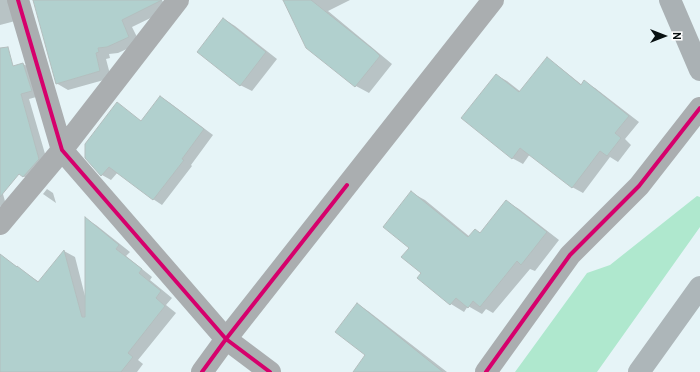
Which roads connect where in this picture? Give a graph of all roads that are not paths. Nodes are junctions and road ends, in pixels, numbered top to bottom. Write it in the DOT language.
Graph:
graph roads {
  1 [pos="18,0"];
  2 [pos="178,0"];
  3 [pos="493,0"];
  4 [pos="670,0"];
  5 [pos="700,70"];
  6 [pos="700,108"];
  7 [pos="62,150"];
  8 [pos="0,224"];
  9 [pos="700,287"];
  10 [pos="226,338"];
  11 [pos="202,372"];
  12 [pos="270,372"];
  13 [pos="486,372"];
  14 [pos="638,372"];
  1 -- 7 [label="street"];
  2 -- 7 [label="street"];
  3 -- 10 [label="street"];
  4 -- 5 [label="main road"];
  6 -- 13 [label="street"];
  7 -- 8 [label="street"];
  7 -- 10 [label="street"];
  9 -- 14 [label="highway"];
  10 -- 11 [label="street"];
  10 -- 12 [label="street"];
}
